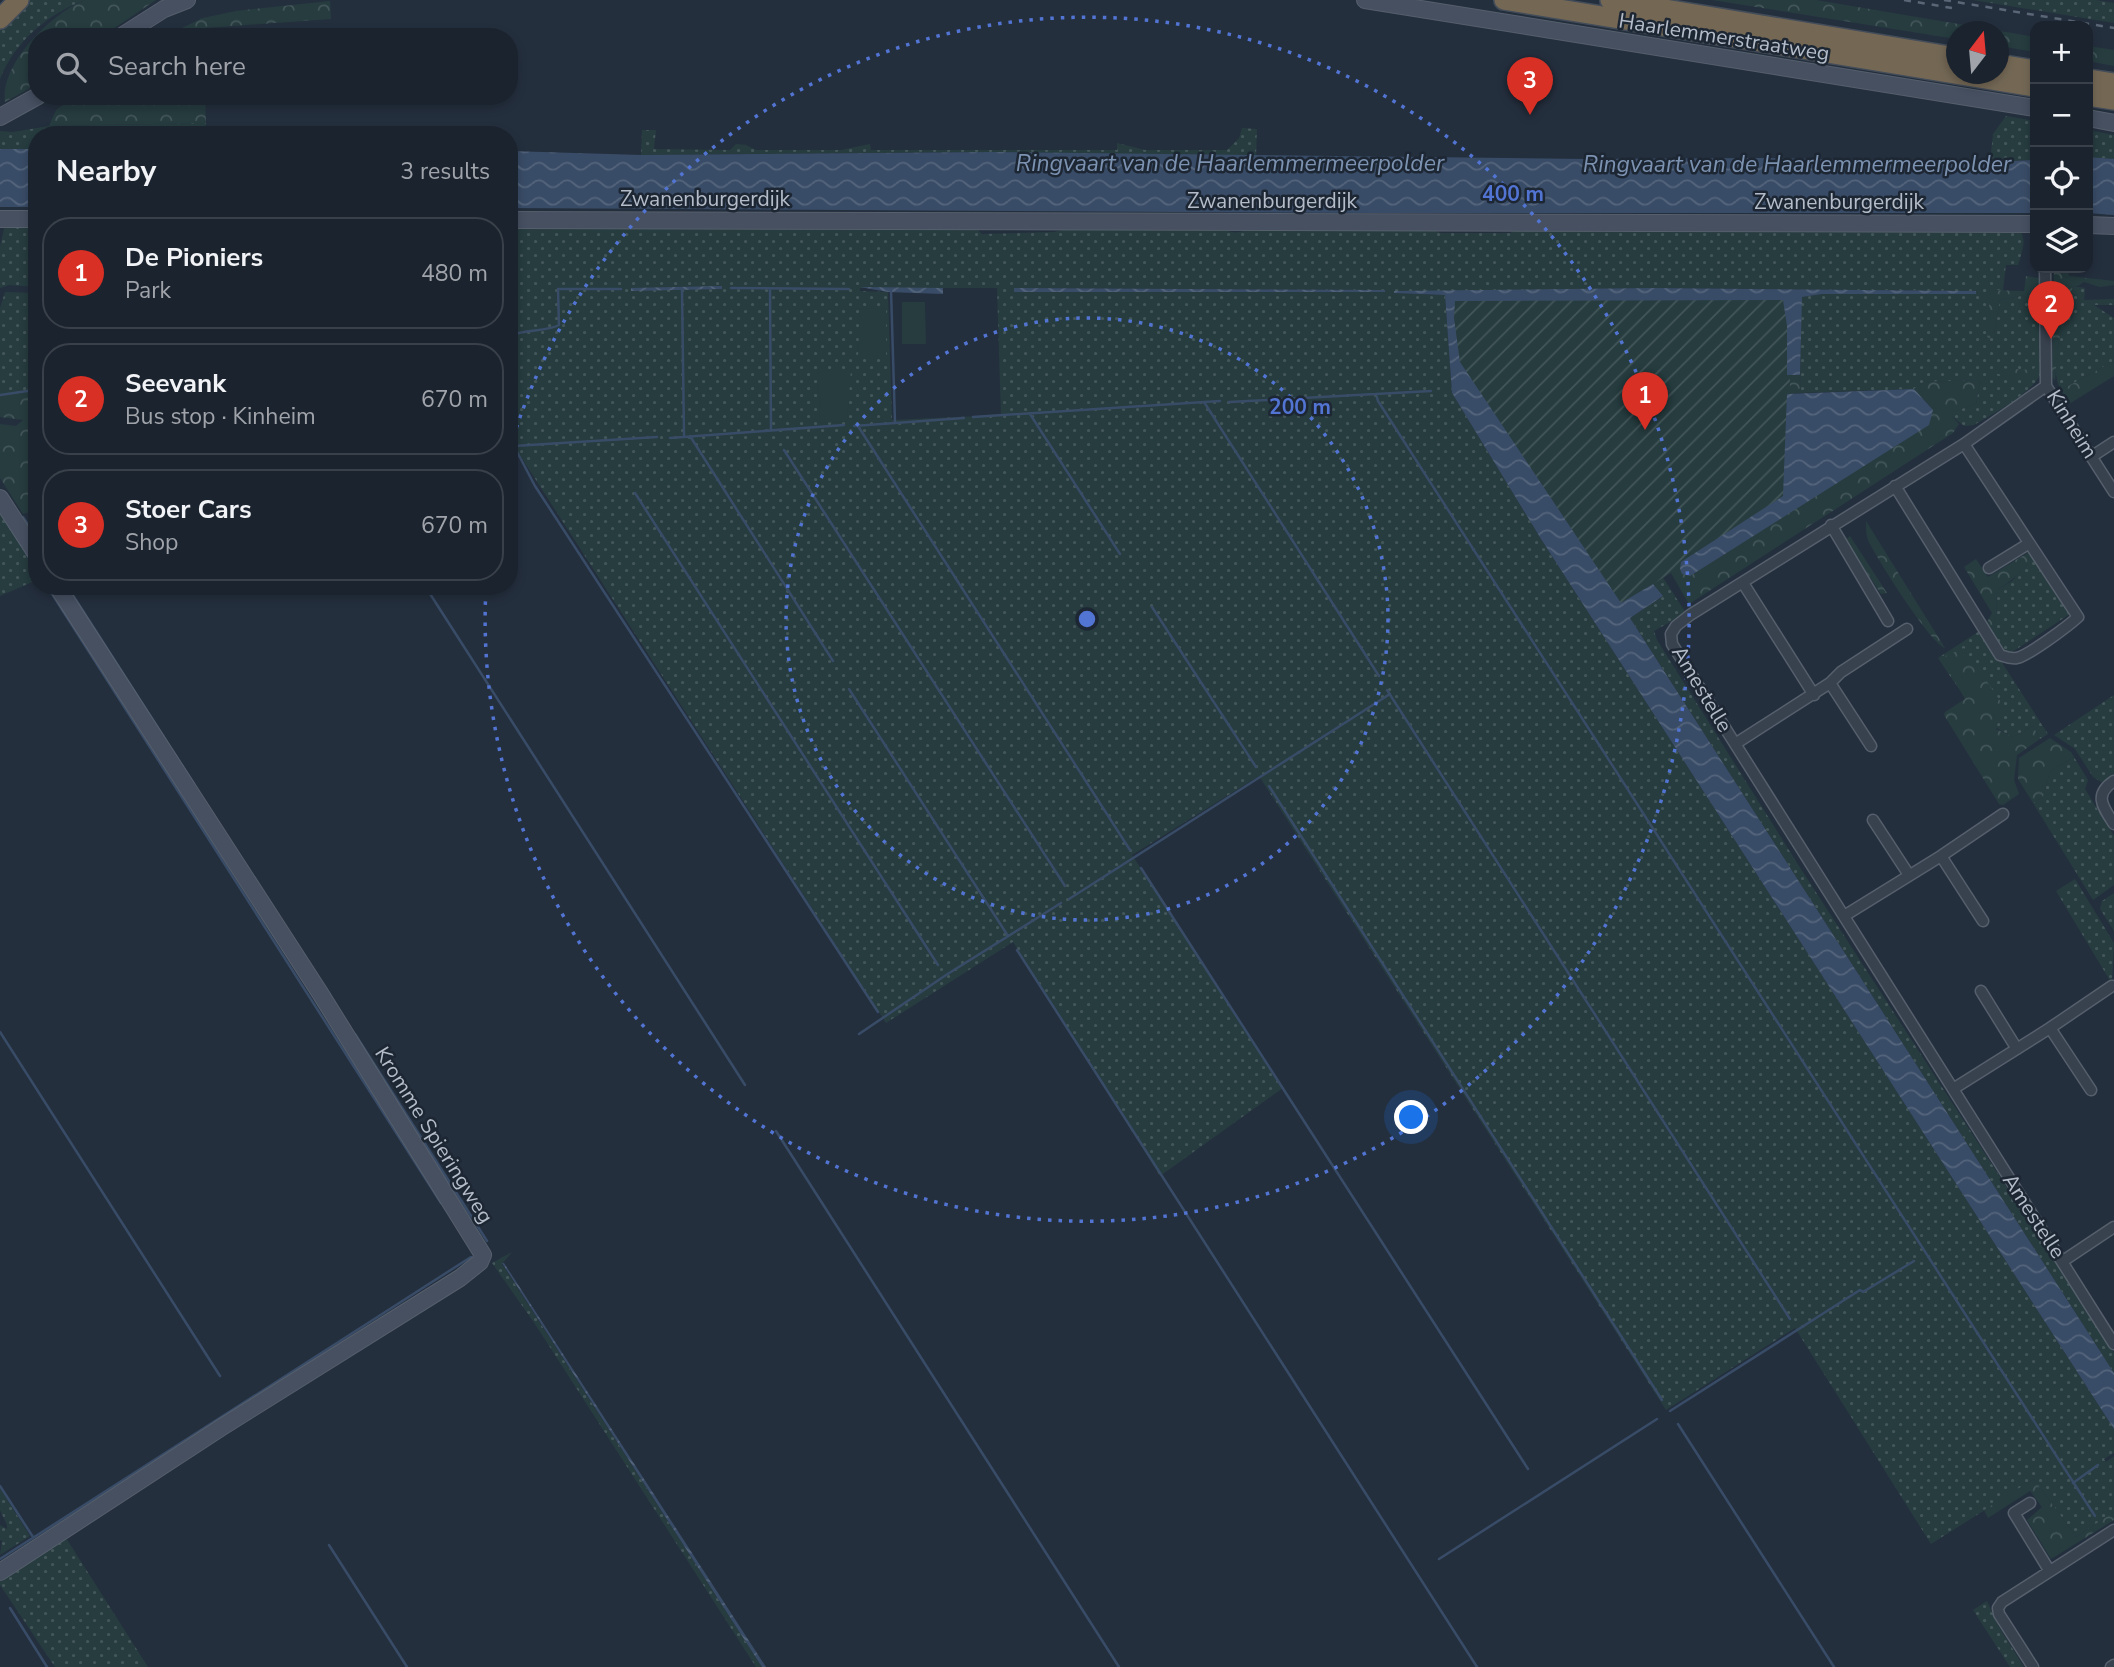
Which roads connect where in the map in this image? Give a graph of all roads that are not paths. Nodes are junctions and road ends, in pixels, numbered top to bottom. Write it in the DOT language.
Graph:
graph roads {
  1 [pos="19,0"];
  2 [pos="187,0"];
  3 [pos="1365,0"];
  4 [pos="1504,0"];
  5 [pos="1610,0"];
  6 [pos="0,19"];
  7 [pos="134,28"];
  8 [pos="1946,55"];
  9 [pos="2009,66"];
  10 [pos="2030,69"];
  11 [pos="2093,80"];
  12 [pos="2114,83"];
  13 [pos="2030,86"];
  14 [pos="2093,97"];
  15 [pos="2114,100"];
  16 [pos="28,102"];
  17 [pos="2030,107"];
  18 [pos="0,117"];
  19 [pos="2093,119"];
  20 [pos="2114,123"];
  21 [pos="0,219"];
  22 [pos="28,219"];
  23 [pos="518,220"];
  24 [pos="2030,224"];
  25 [pos="2093,225"];
  26 [pos="2114,226"];
  27 [pos="0,234"];
  28 [pos="2045,273"];
  29 [pos="2046,386"];
  30 [pos="2114,442"];
  31 [pos="1964,444"];
  32 [pos="2091,457"];
  33 [pos="1895,486"];
  34 [pos="2114,492"];
  35 [pos="0,498"];
  36 [pos="1831,525"];
  37 [pos="28,541"];
  38 [pos="2028,544"];
  39 [pos="1989,568"];
  40 [pos="1743,583"];
  41 [pos="63,595"];
  42 [pos="1888,621"];
  43 [pos="1908,629"];
  44 [pos="1830,683"];
  45 [pos="1814,695"];
  46 [pos="1735,744"];
  47 [pos="1871,746"];
  48 [pos="2114,781"];
  49 [pos="2003,814"];
  50 [pos="1873,820"];
  51 [pos="2114,824"];
  52 [pos="1941,856"];
  53 [pos="1909,875"];
  54 [pos="1844,916"];
  55 [pos="1983,921"];
  56 [pos="2112,986"];
  57 [pos="1981,991"];
  58 [pos="2050,1028"];
  59 [pos="2017,1049"];
  60 [pos="1952,1089"];
  61 [pos="2091,1090"];
  62 [pos="2114,1227"];
  63 [pos="2063,1261"];
  64 [pos="2114,1344"];
  65 [pos="2029,1503"];
  66 [pos="2114,1530"];
  67 [pos="2049,1570"];
  68 [pos="0,1573"];
  69 [pos="2033,1667"];
  1 -- 6 [label="highway"];
  2 -- 7 [label="street"];
  3 -- 17 [label="street, Haarlemmerstraatweg"];
  4 -- 13 [label="highway"];
  5 -- 8 [label="highway"];
  9 -- 10 [label="highway"];
  11 -- 12 [label="highway"];
  14 -- 15 [label="highway"];
  16 -- 18 [label="street"];
  19 -- 20 [label="street"];
  21 -- 22 [label="street"];
  21 -- 27 [label="street"];
  23 -- 24 [label="street, Zwanenburgerdijk"];
  25 -- 26 [label="street"];
  28 -- 29 [label="street, Kinheim"];
  29 -- 31 [label="street"];
  29 -- 32 [label="street, Kinheim"];
  30 -- 32 [label="street"];
  31 -- 33 [label="street"];
  31 -- 38 [label="street"];
  32 -- 34 [label="street, Kinheim"];
  33 -- 36 [label="street"];
  33 -- 38 [label="street"];
  35 -- 37 [label="street"];
  36 -- 40 [label="street"];
  36 -- 42 [label="street"];
  38 -- 39 [label="street"];
  40 -- 45 [label="street"];
  40 -- 46 [label="street, Amestelle"];
  41 -- 68 [label="street, Kromme Spieringweg"];
  43 -- 44 [label="street, Amestelle"];
  44 -- 45 [label="street, Amestelle"];
  44 -- 47 [label="street"];
  45 -- 46 [label="street, Amestelle"];
  46 -- 54 [label="street, Amestelle"];
  48 -- 51 [label="street"];
  49 -- 52 [label="street"];
  50 -- 53 [label="street"];
  52 -- 53 [label="street"];
  52 -- 55 [label="street"];
  53 -- 54 [label="street"];
  54 -- 60 [label="street, Amestelle"];
  56 -- 58 [label="street"];
  57 -- 59 [label="street"];
  58 -- 59 [label="street"];
  58 -- 61 [label="street"];
  59 -- 60 [label="street"];
  60 -- 63 [label="street, Amestelle"];
  62 -- 63 [label="street"];
  63 -- 64 [label="street, Amestelle"];
  65 -- 67 [label="street"];
  66 -- 67 [label="street"];
  67 -- 69 [label="street"];
}
